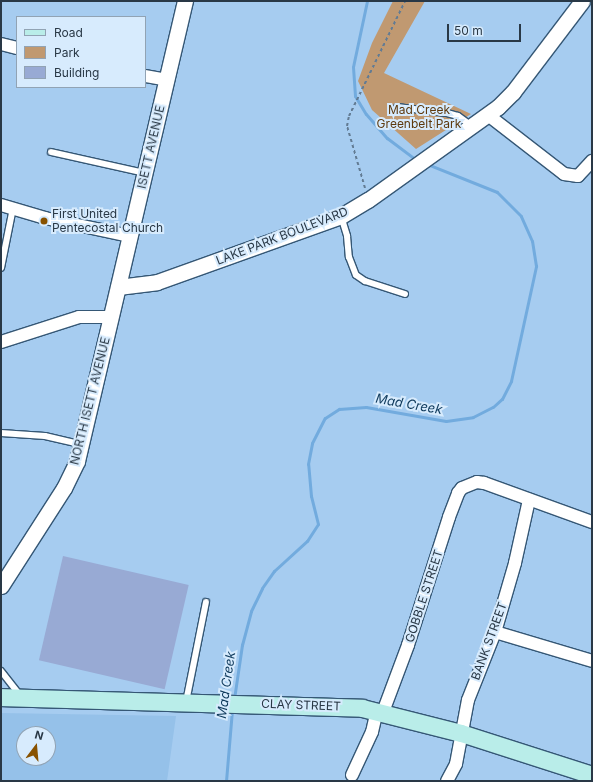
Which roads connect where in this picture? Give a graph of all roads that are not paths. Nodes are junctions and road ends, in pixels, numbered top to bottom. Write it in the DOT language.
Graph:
graph roads {
  1 [pos="185,1"];
  2 [pos="582,1"];
  3 [pos="1,44"];
  4 [pos="16,48"];
  5 [pos="146,76"];
  6 [pos="166,80"];
  7 [pos="398,107"];
  8 [pos="488,115"];
  9 [pos="473,126"];
  10 [pos="51,152"];
  11 [pos="592,161"];
  12 [pos="145,173"];
  13 [pos="1,204"];
  14 [pos="13,208"];
  15 [pos="341,216"];
  16 [pos="130,236"];
  17 [pos="1,268"];
  18 [pos="118,287"];
  19 [pos="405,294"];
  20 [pos="112,317"];
  21 [pos="1,342"];
  22 [pos="1,433"];
  23 [pos="82,444"];
  24 [pos="528,500"];
  25 [pos="592,522"];
  26 [pos="3,579"];
  27 [pos="206,602"];
  28 [pos="495,632"];
  29 [pos="592,661"];
  30 [pos="1,671"];
  31 [pos="1,697"];
  32 [pos="22,698"];
  33 [pos="186,702"];
  34 [pos="380,711"];
  35 [pos="461,733"];
  36 [pos="352,775"];
  37 [pos="582,775"];
  38 [pos="447,781"];
  1 -- 6 [label="street, ISETT AVENUE"];
  2 -- 8 [label="street, LAKE PARK BOULEVARD"];
  3 -- 4 [label="street"];
  5 -- 6 [label="street"];
  6 -- 12 [label="street, ISETT AVENUE"];
  7 -- 9 [label="lane"];
  8 -- 9 [label="street, LAKE PARK BOULEVARD"];
  8 -- 11 [label="street"];
  9 -- 15 [label="street, LAKE PARK BOULEVARD"];
  10 -- 12 [label="lane"];
  12 -- 16 [label="street, ISETT AVENUE"];
  13 -- 14 [label="street"];
  14 -- 16 [label="street"];
  14 -- 17 [label="lane"];
  15 -- 18 [label="street, LAKE PARK BOULEVARD"];
  15 -- 19 [label="lane"];
  16 -- 18 [label="street, ISETT AVENUE"];
  18 -- 20 [label="street, ISETT AVENUE"];
  20 -- 21 [label="street"];
  20 -- 23 [label="street, NORTH ISETT AVENUE"];
  22 -- 23 [label="lane"];
  23 -- 26 [label="street, NORTH ISETT AVENUE"];
  24 -- 25 [label="street"];
  24 -- 28 [label="street, BANK STREET"];
  24 -- 34 [label="street, GOBBLE STREET"];
  27 -- 33 [label="lane"];
  28 -- 29 [label="street"];
  28 -- 35 [label="street, BANK STREET"];
  30 -- 32 [label="lane"];
  31 -- 32 [label="main road, CLAY STREET"];
  32 -- 33 [label="main road, CLAY STREET"];
  33 -- 34 [label="main road, CLAY STREET"];
  34 -- 35 [label="main road, CLAY STREET"];
  34 -- 36 [label="street, GOBBLE STREET"];
  35 -- 37 [label="main road, CLAY STREET"];
  35 -- 38 [label="street, BANK STREET"];
}
